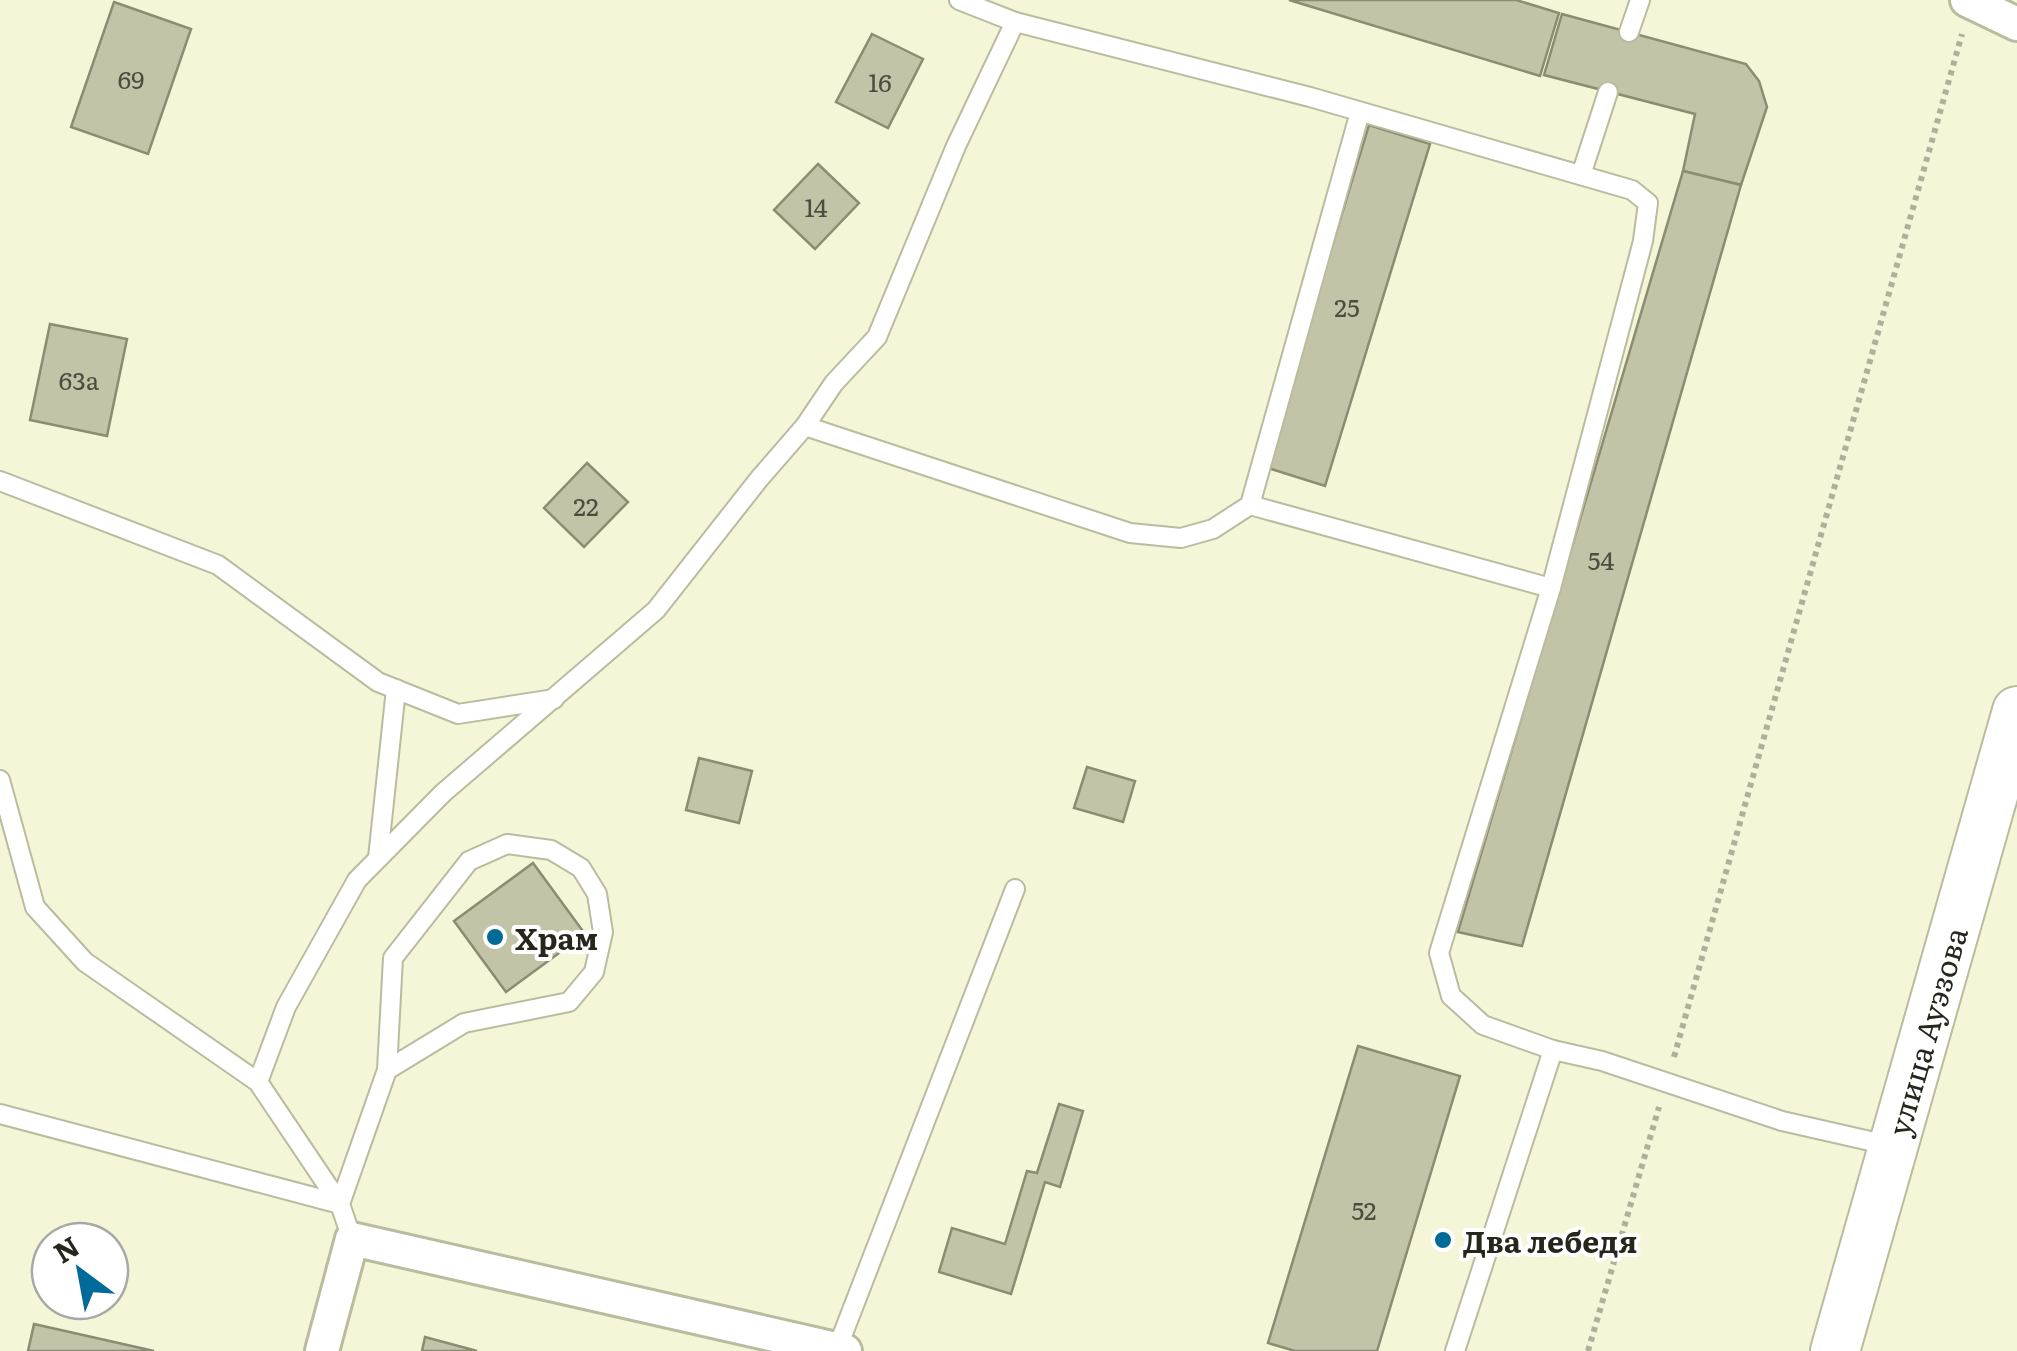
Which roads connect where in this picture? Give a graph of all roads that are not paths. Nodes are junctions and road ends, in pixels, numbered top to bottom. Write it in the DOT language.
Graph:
graph roads {
  1 [pos="960,0"];
  2 [pos="1640,0"];
  3 [pos="1969,1"];
  4 [pos="1015,22"];
  5 [pos="2017,24"];
  6 [pos="1628,32"];
  7 [pos="1608,92"];
  8 [pos="1360,112"];
  9 [pos="1581,175"];
  10 [pos="805,426"];
  11 [pos="0,481"];
  12 [pos="1250,505"];
  13 [pos="1551,588"];
  14 [pos="396,689"];
  15 [pos="555,699"];
  16 [pos="2017,710"];
  17 [pos="0,780"];
  18 [pos="378,858"];
  19 [pos="1014,888"];
  20 [pos="1552,1050"];
  21 [pos="387,1070"];
  22 [pos="258,1082"];
  23 [pos="0,1114"];
  24 [pos="1893,1146"];
  25 [pos="340,1204"];
  26 [pos="352,1239"];
  27 [pos="841,1350"];
  28 [pos="322,1351"];
  29 [pos="1455,1351"];
  30 [pos="1835,1351"];
  1 -- 4 [label="lane"];
  2 -- 6 [label="lane"];
  3 -- 5 [label="street"];
  4 -- 8 [label="lane"];
  4 -- 10 [label="lane"];
  7 -- 9 [label="lane"];
  8 -- 9 [label="lane"];
  8 -- 12 [label="lane"];
  9 -- 13 [label="lane"];
  10 -- 12 [label="lane"];
  10 -- 15 [label="lane"];
  11 -- 14 [label="lane"];
  12 -- 13 [label="lane"];
  13 -- 20 [label="lane"];
  14 -- 15 [label="lane"];
  14 -- 18 [label="lane"];
  15 -- 18 [label="lane"];
  16 -- 24 [label="street, улица Ауэзова"];
  17 -- 22 [label="lane"];
  18 -- 22 [label="lane"];
  19 -- 27 [label="lane"];
  20 -- 24 [label="lane"];
  20 -- 29 [label="lane"];
  21 -- 21 [label="lane"];
  21 -- 25 [label="lane"];
  22 -- 25 [label="lane"];
  23 -- 25 [label="lane"];
  24 -- 30 [label="street, улица Ауэзова"];
  25 -- 26 [label="lane"];
  26 -- 27 [label="street"];
  26 -- 28 [label="street"];
}
